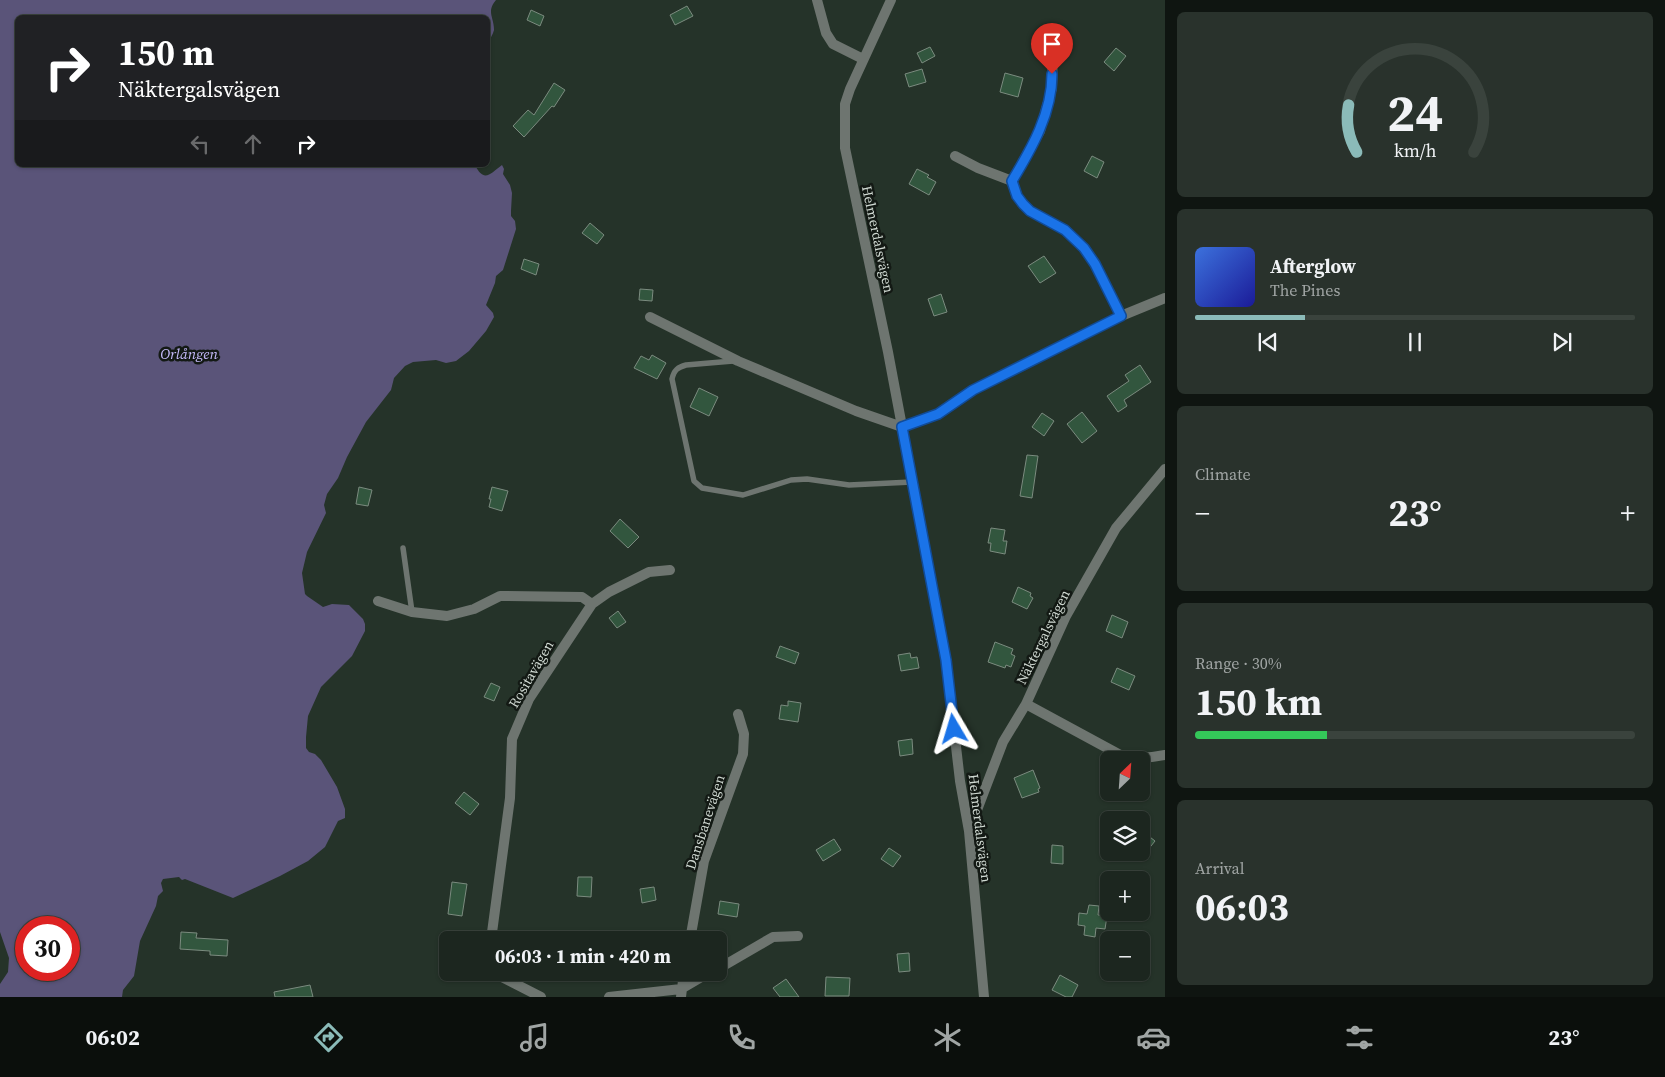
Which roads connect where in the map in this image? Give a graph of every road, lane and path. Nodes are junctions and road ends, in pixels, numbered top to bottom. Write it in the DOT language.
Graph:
graph roads {
  1 [pos="817,0"];
  2 [pos="891,0"];
  3 [pos="1053,45"];
  4 [pos="863,59"];
  5 [pos="955,156"];
  6 [pos="1012,181"];
  7 [pos="1165,298"];
  8 [pos="1121,316"];
  9 [pos="650,317"];
  10 [pos="738,361"];
  11 [pos="902,427"];
  12 [pos="1165,469"];
  13 [pos="912,482"];
  14 [pos="403,548"];
  15 [pos="670,570"];
  16 [pos="378,601"];
  17 [pos="592,604"];
  18 [pos="412,612"];
  19 [pos="1026,704"];
  20 [pos="738,714"];
  21 [pos="1165,755"];
  22 [pos="969,831"];
  23 [pos="492,931"];
  24 [pos="692,931"];
  25 [pos="798,936"];
  26 [pos="727,964"];
  27 [pos="510,981"];
  28 [pos="698,981"];
  29 [pos="681,993"];
  30 [pos="541,997"];
  31 [pos="609,997"];
  32 [pos="984,997"];
  1 -- 4 [label="street"];
  2 -- 4 [label="street, Helmerdalsvägen"];
  3 -- 6 [label="street"];
  4 -- 11 [label="street, Helmerdalsvägen"];
  5 -- 6 [label="street"];
  6 -- 8 [label="street"];
  7 -- 8 [label="street"];
  8 -- 11 [label="street"];
  9 -- 10 [label="street"];
  10 -- 11 [label="street"];
  10 -- 13 [label="lane"];
  11 -- 13 [label="street, Helmerdalsvägen"];
  12 -- 19 [label="street, Näktergalsvägen"];
  13 -- 22 [label="street, Helmerdalsvägen"];
  14 -- 18 [label="lane"];
  15 -- 17 [label="street, Rositavägen"];
  16 -- 18 [label="street"];
  17 -- 18 [label="street"];
  17 -- 23 [label="street, Rositavägen"];
  19 -- 21 [label="street"];
  19 -- 22 [label="street, Näktergalsvägen"];
  20 -- 24 [label="street, Dansbanevägen"];
  22 -- 32 [label="street, Helmerdalsvägen"];
  25 -- 26 [label="street"];
  27 -- 30 [label="street"];
  28 -- 29 [label="street"];
  29 -- 31 [label="street"];
}
